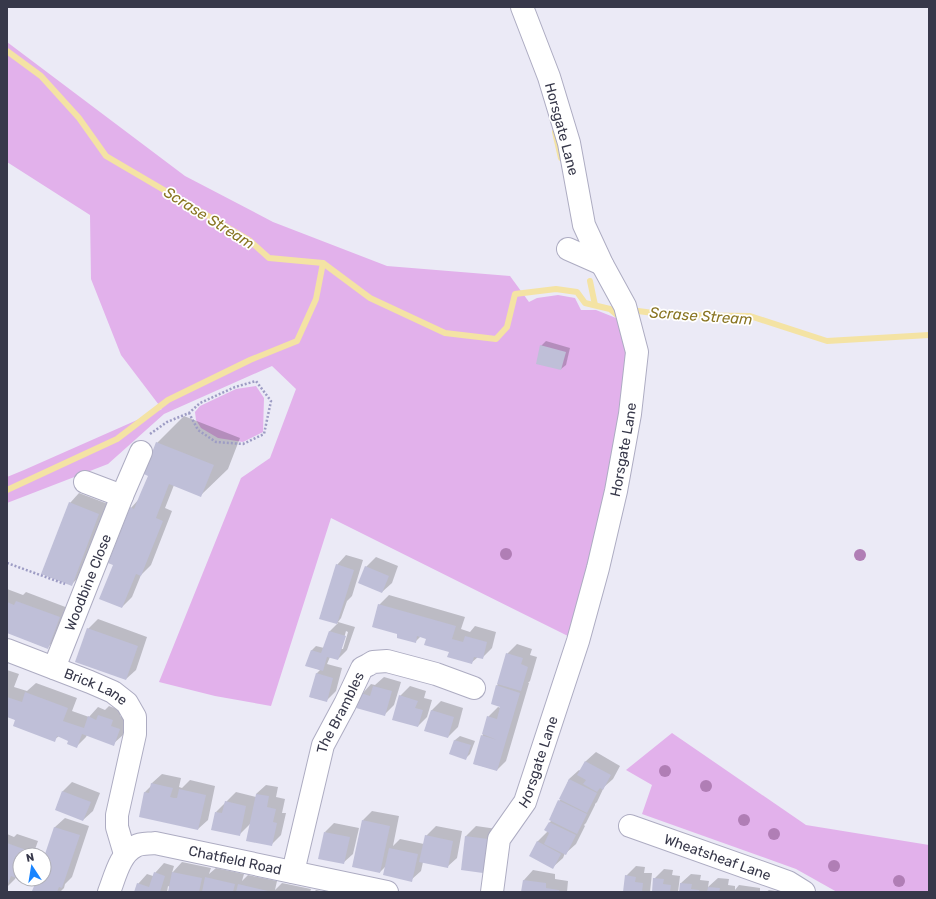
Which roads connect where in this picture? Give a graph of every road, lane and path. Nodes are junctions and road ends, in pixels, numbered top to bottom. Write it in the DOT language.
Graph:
graph roads {
  1 [pos="522,7"];
  2 [pos="568,249"];
  3 [pos="602,264"];
  4 [pos="189,413"];
  5 [pos="141,452"];
  6 [pos="85,482"];
  7 [pos="122,496"];
  8 [pos="7,563"];
  9 [pos="84,591"];
  10 [pos="7,650"];
  11 [pos="54,668"];
  12 [pos="474,688"];
  13 [pos="630,826"];
  14 [pos="125,854"];
  15 [pos="293,872"];
  16 [pos="110,892"];
  17 [pos="387,892"];
  18 [pos="492,892"];
  19 [pos="804,892"];
  1 -- 3 [label="street, Horsgate Lane"];
  2 -- 3 [label="street"];
  3 -- 18 [label="street, Horsgate Lane"];
  4 -- 4 [label="path"];
  4 -- 5 [label="path"];
  5 -- 7 [label="street, Woodbine Close"];
  6 -- 7 [label="street"];
  7 -- 9 [label="street, Woodbine Close"];
  8 -- 9 [label="path"];
  9 -- 11 [label="street, Woodbine Close"];
  10 -- 11 [label="street, Brick Lane"];
  11 -- 14 [label="street, Brick Lane"];
  12 -- 15 [label="street, The Brambles"];
  13 -- 19 [label="street, Wheatsheaf Lane"];
  14 -- 15 [label="street, Chatfield Road"];
  14 -- 16 [label="street"];
  15 -- 17 [label="street, Chatfield Road"];
}
